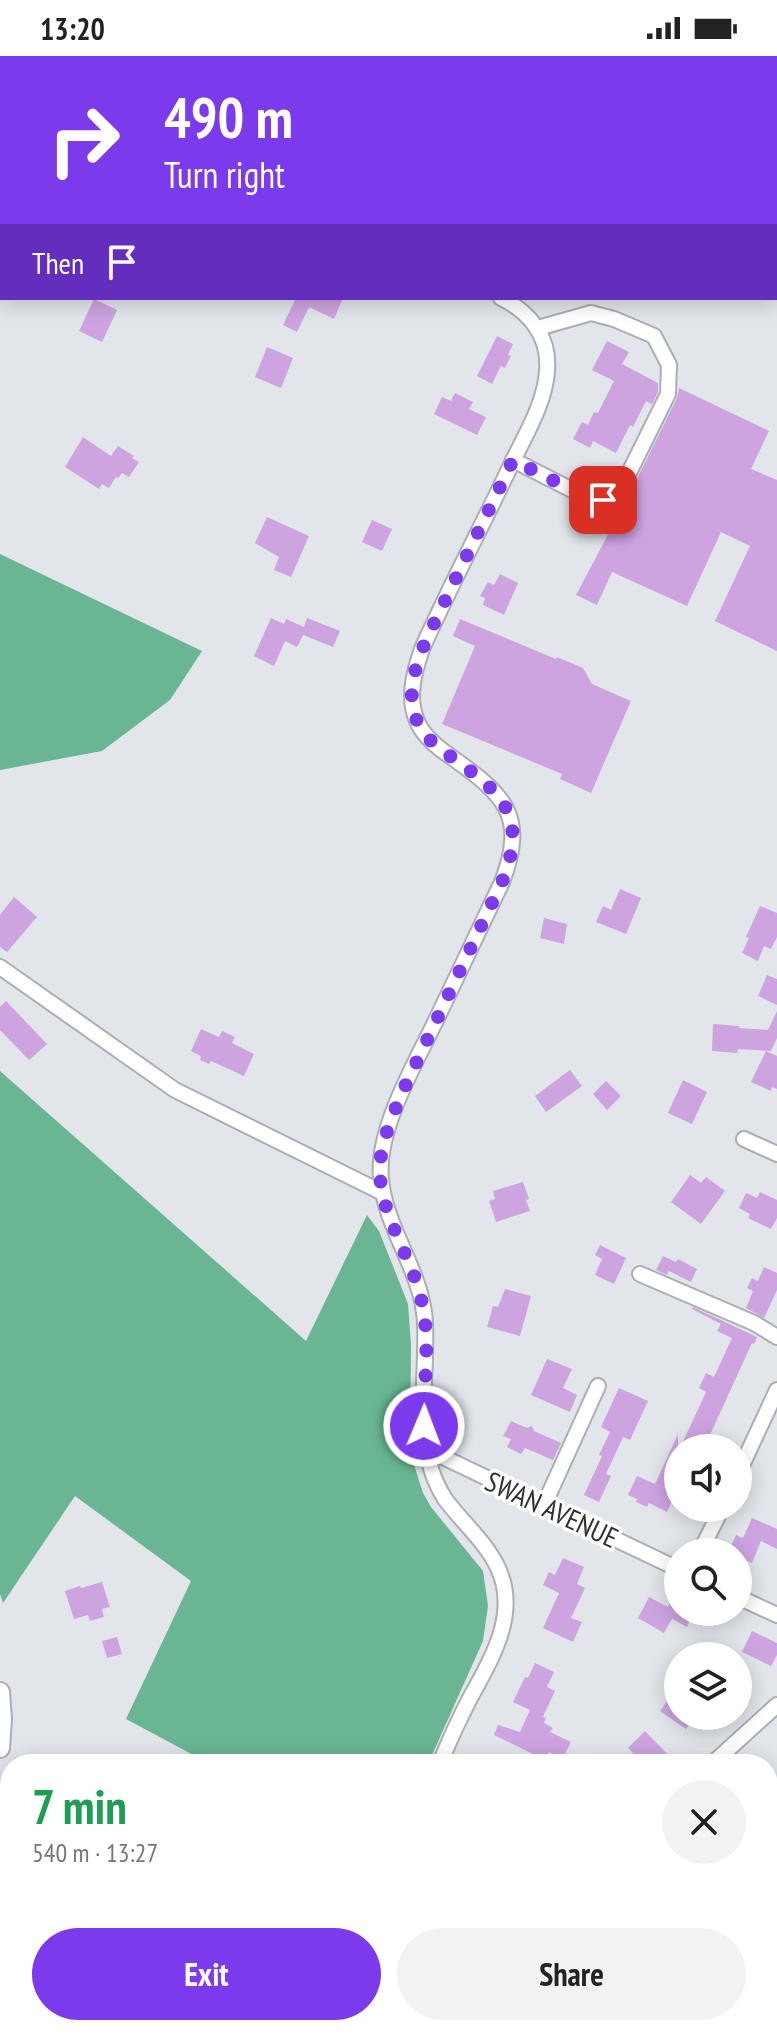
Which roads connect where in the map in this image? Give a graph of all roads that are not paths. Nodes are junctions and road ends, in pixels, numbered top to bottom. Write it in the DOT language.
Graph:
graph roads {
  1 [pos="504,300"];
  2 [pos="538,328"];
  3 [pos="513,460"];
  4 [pos="0,967"];
  5 [pos="744,1139"];
  6 [pos="777,1154"];
  7 [pos="383,1193"];
  8 [pos="640,1274"];
  9 [pos="777,1337"];
  10 [pos="598,1386"];
  11 [pos="777,1390"];
  12 [pos="752,1444"];
  13 [pos="425,1451"];
  14 [pos="544,1505"];
  15 [pos="664,1562"];
  16 [pos="752,1603"];
  17 [pos="777,1615"];
  18 [pos="0,1692"];
  19 [pos="777,1705"];
  20 [pos="0,1748"];
  21 [pos="444,1754"];
  22 [pos="723,1754"];
  1 -- 2 [label="street"];
  2 -- 3 [label="street"];
  2 -- 3 [label="street"];
  3 -- 7 [label="street"];
  4 -- 7 [label="street"];
  5 -- 6 [label="street"];
  7 -- 13 [label="street"];
  8 -- 9 [label="street"];
  10 -- 14 [label="street"];
  11 -- 12 [label="street"];
  13 -- 14 [label="street, SWAN AVENUE"];
  13 -- 21 [label="street"];
  14 -- 15 [label="street, SWAN AVENUE"];
  16 -- 17 [label="street"];
  18 -- 20 [label="main road"];
  19 -- 22 [label="street"];
}
